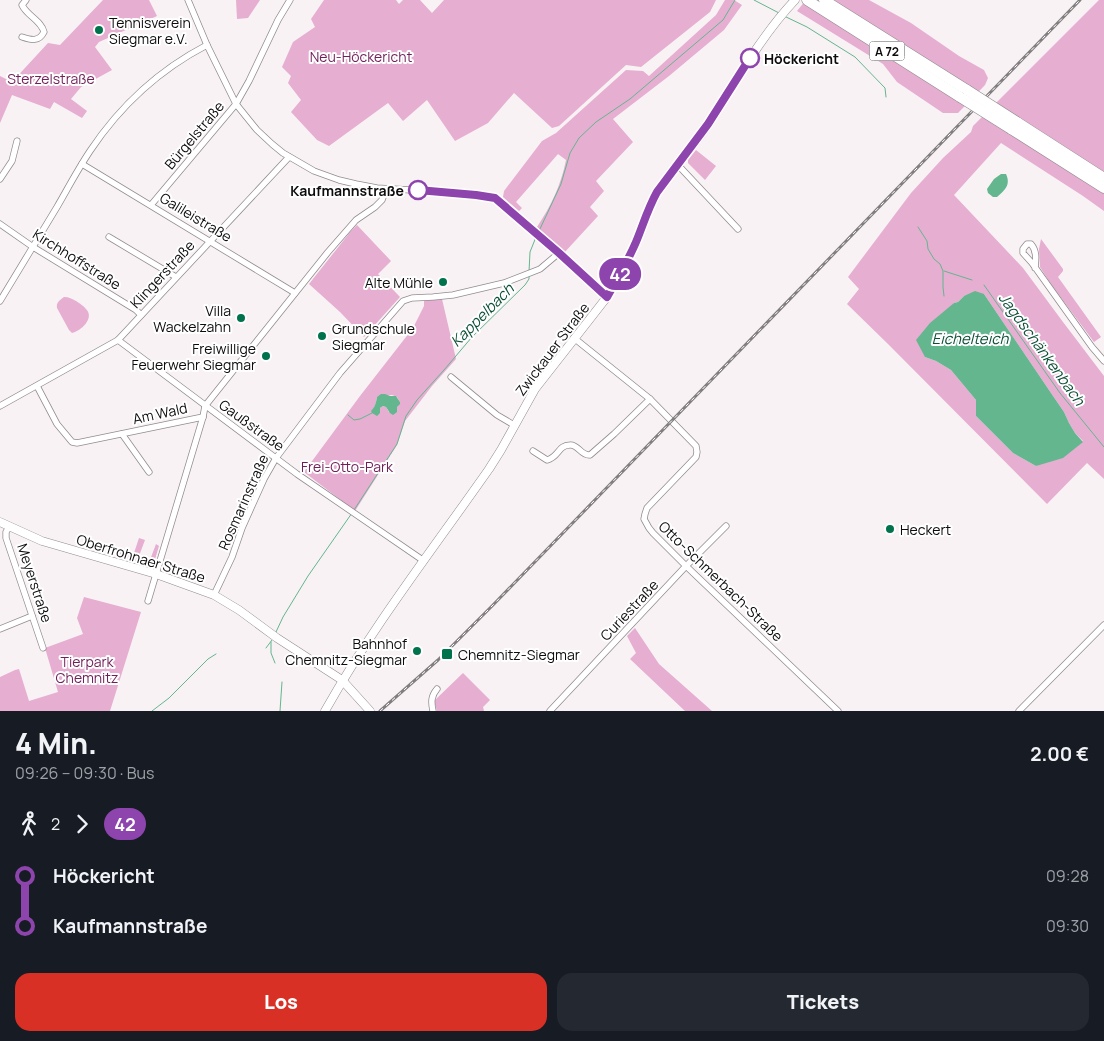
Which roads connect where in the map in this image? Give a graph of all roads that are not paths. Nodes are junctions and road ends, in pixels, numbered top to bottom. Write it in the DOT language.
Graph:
graph roads {
  1 [pos="26,0"];
  2 [pos="188,0"];
  3 [pos="290,0"];
  4 [pos="795,0"];
  5 [pos="824,0"];
  6 [pos="811,2"];
  7 [pos="22,37"];
  8 [pos="207,45"];
  9 [pos="964,94"];
  10 [pos="236,104"];
  11 [pos="1014,125"];
  12 [pos="17,141"];
  13 [pos="288,157"];
  14 [pos="82,164"];
  15 [pos="677,164"];
  16 [pos="1104,178"];
  17 [pos="0,179"];
  18 [pos="1104,188"];
  19 [pos="386,189"];
  20 [pos="151,205"];
  21 [pos="0,224"];
  22 [pos="738,229"];
  23 [pos="109,237"];
  24 [pos="211,241"];
  25 [pos="33,247"];
  26 [pos="559,253"];
  27 [pos="1036,268"];
  28 [pos="176,277"];
  29 [pos="296,293"];
  30 [pos="607,297"];
  31 [pos="0,301"];
  32 [pos="141,315"];
  33 [pos="574,338"];
  34 [pos="118,340"];
  35 [pos="1104,361"];
  36 [pos="451,377"];
  37 [pos="36,386"];
  38 [pos="650,399"];
  39 [pos="0,406"];
  40 [pos="205,406"];
  41 [pos="203,416"];
  42 [pos="514,425"];
  43 [pos="122,434"];
  44 [pos="533,451"];
  45 [pos="276,458"];
  46 [pos="149,472"];
  47 [pos="0,522"];
  48 [pos="9,526"];
  49 [pos="726,526"];
  50 [pos="424,561"];
  51 [pos="686,566"];
  52 [pos="156,574"];
  53 [pos="214,595"];
  54 [pos="148,601"];
  55 [pos="32,616"];
  56 [pos="1104,625"];
  57 [pos="0,629"];
  58 [pos="44,648"];
  59 [pos="342,680"];
  60 [pos="437,689"];
  61 [pos="325,711"];
  62 [pos="370,711"];
  63 [pos="433,711"];
  64 [pos="550,711"];
  65 [pos="838,711"];
  66 [pos="1019,711"];
  1 -- 7 [label="street"];
  2 -- 8 [label="street"];
  3 -- 10 [label="street, Bürgelstraße"];
  4 -- 15 [label="main road, Zwickauer Straße"];
  5 -- 9 [label="highway, A 72"];
  6 -- 9 [label="highway, A 72"];
  8 -- 10 [label="street"];
  8 -- 14 [label="street"];
  9 -- 11 [label="highway, A 72, bridge"];
  10 -- 13 [label="street"];
  10 -- 20 [label="street, Bürgelstraße"];
  11 -- 16 [label="highway, A 72"];
  11 -- 18 [label="highway, A 72"];
  12 -- 17 [label="street"];
  13 -- 19 [label="street"];
  13 -- 24 [label="street, Klingerstraße"];
  14 -- 20 [label="street, Galileistraße"];
  14 -- 25 [label="street"];
  15 -- 22 [label="street"];
  15 -- 30 [label="main road, Zwickauer Straße"];
  19 -- 26 [label="street"];
  19 -- 29 [label="street"];
  20 -- 24 [label="street, Galileistraße"];
  21 -- 25 [label="street, Kirchhoffstraße"];
  23 -- 28 [label="street"];
  24 -- 28 [label="street, Klingerstraße"];
  24 -- 29 [label="street, Galileistraße"];
  25 -- 31 [label="street"];
  25 -- 32 [label="street, Kirchhoffstraße"];
  26 -- 30 [label="street"];
  26 -- 45 [label="street, Rosmarinstraße"];
  27 -- 35 [label="street"];
  28 -- 32 [label="street, Klingerstraße"];
  29 -- 40 [label="street"];
  30 -- 33 [label="main road, Zwickauer Straße"];
  32 -- 34 [label="street, Klingerstraße"];
  33 -- 38 [label="street, Otto-Schmerbach-Straße"];
  33 -- 42 [label="main road, Zwickauer Straße"];
  34 -- 37 [label="street, Klingerstraße"];
  34 -- 40 [label="street, Gaußstraße"];
  36 -- 42 [label="street"];
  37 -- 39 [label="street, Klingerstraße"];
  37 -- 43 [label="street, Am Wald"];
  38 -- 44 [label="street"];
  38 -- 51 [label="street, Otto-Schmerbach-Straße"];
  40 -- 41 [label="street"];
  40 -- 45 [label="street, Gaußstraße"];
  41 -- 43 [label="street, Am Wald"];
  41 -- 52 [label="street"];
  42 -- 50 [label="main road, Zwickauer Straße"];
  43 -- 46 [label="street, Am Wald"];
  45 -- 50 [label="street, Gaußstraße"];
  45 -- 53 [label="street, Rosmarinstraße"];
  47 -- 48 [label="main road, Oberfrohnaer Straße"];
  48 -- 52 [label="main road, Oberfrohnaer Straße"];
  48 -- 55 [label="street, Meyerstraße"];
  49 -- 51 [label="street, Curiestraße"];
  50 -- 59 [label="main road, Zwickauer Straße"];
  51 -- 64 [label="street, Curiestraße"];
  51 -- 65 [label="street, Otto-Schmerbach-Straße"];
  52 -- 53 [label="main road, Oberfrohnaer Straße"];
  52 -- 54 [label="street"];
  53 -- 59 [label="main road, Oberfrohnaer Straße"];
  55 -- 57 [label="street"];
  55 -- 58 [label="street, Meyerstraße"];
  56 -- 66 [label="street"];
  59 -- 61 [label="main road, Zwickauer Straße"];
  59 -- 62 [label="main road, Oberfrohnaer Straße"];
  60 -- 63 [label="street"];
}
